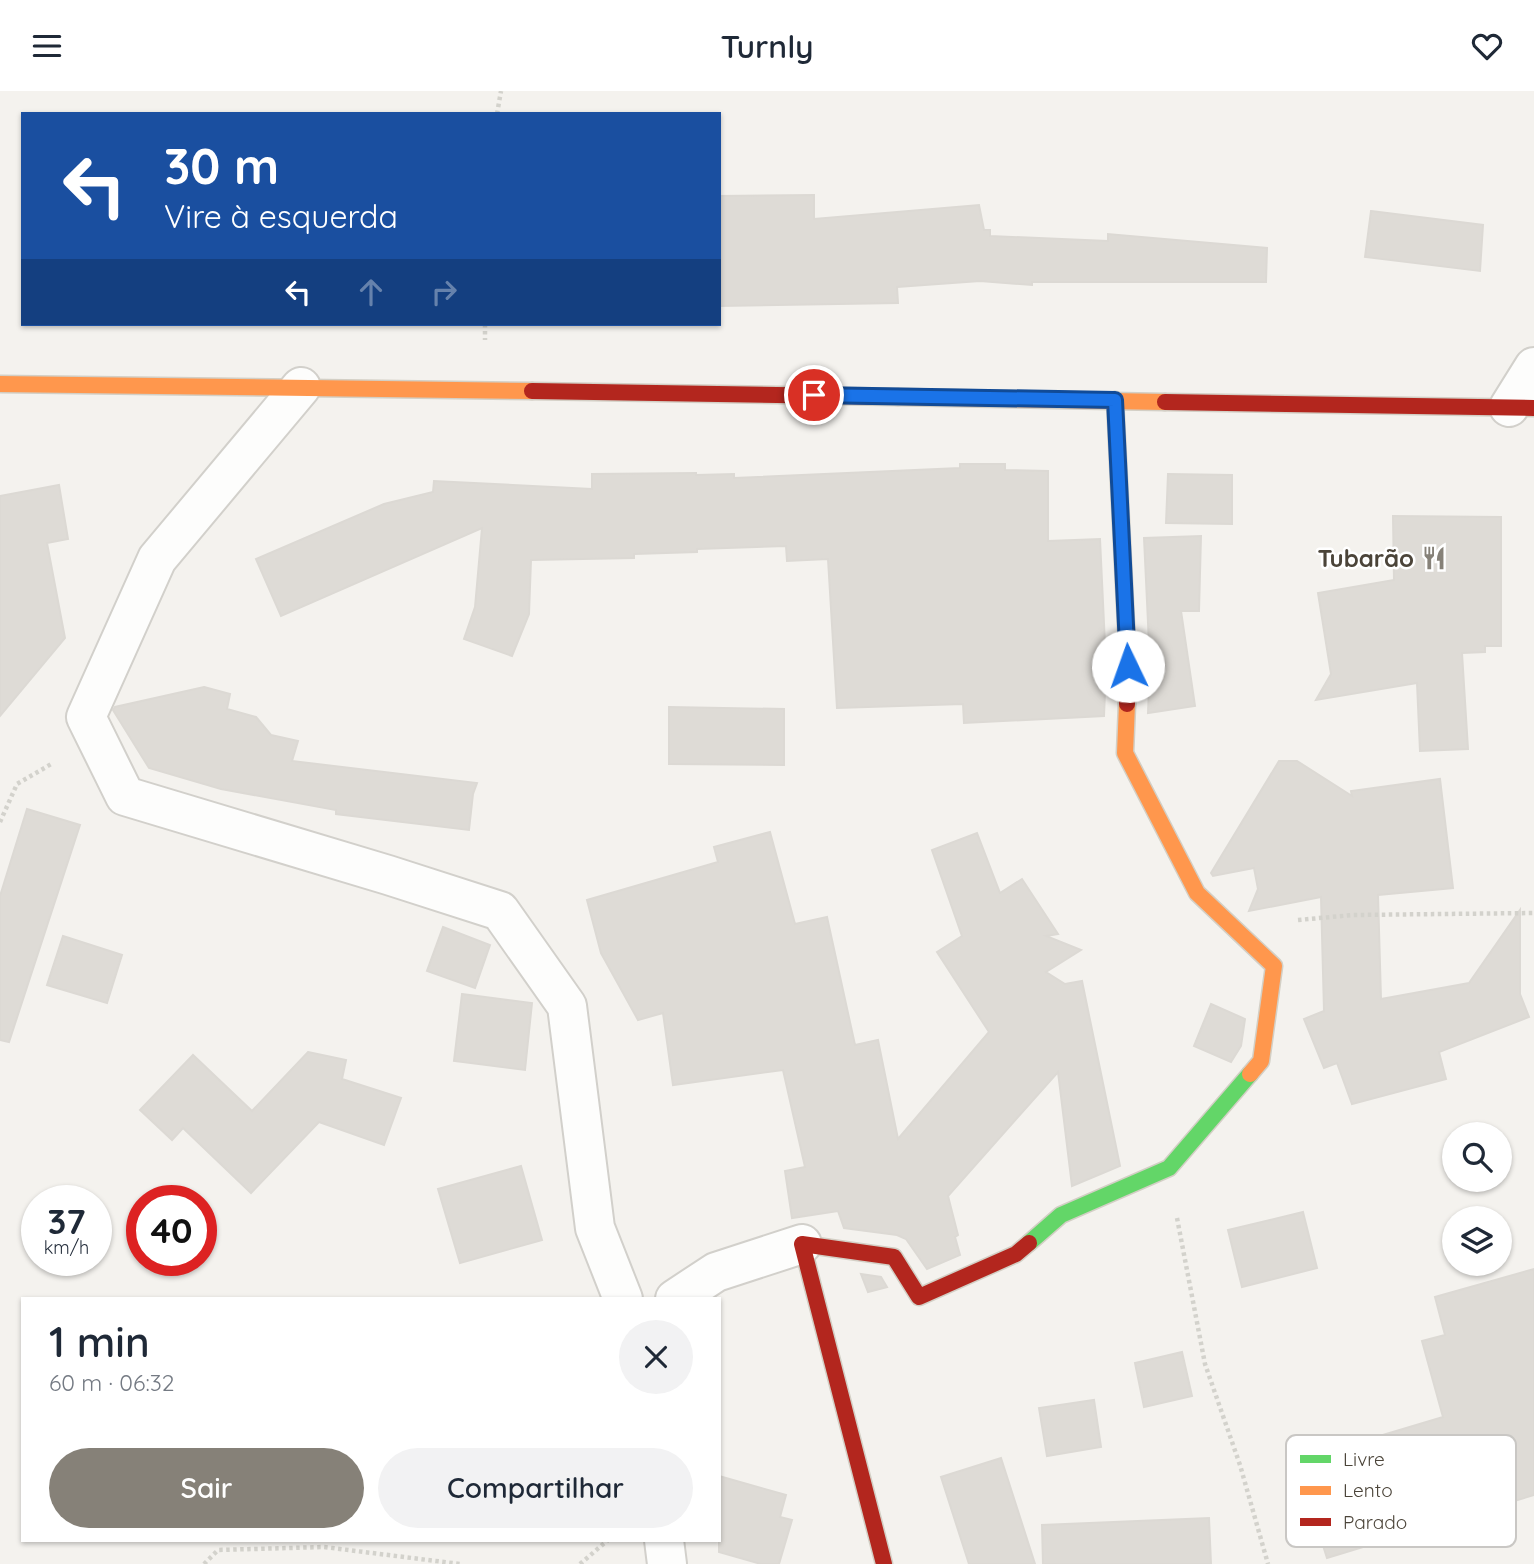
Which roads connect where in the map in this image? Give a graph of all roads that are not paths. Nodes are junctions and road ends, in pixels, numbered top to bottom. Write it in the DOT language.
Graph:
graph roads {
  1 [pos="1534,367"];
  2 [pos="0,384"];
  3 [pos="301,387"];
  4 [pos="1115,400"];
  5 [pos="1521,407"];
  6 [pos="802,1244"];
  7 [pos="621,1297"];
  8 [pos="679,1297"];
  9 [pos="664,1542"];
  10 [pos="667,1564"];
  11 [pos="884,1564"];
  1 -- 5 [label="street"];
  2 -- 3 [label="main road"];
  3 -- 4 [label="main road"];
  3 -- 7 [label="street"];
  4 -- 5 [label="main road"];
  4 -- 6 [label="main road"];
  6 -- 8 [label="street"];
  6 -- 11 [label="main road"];
  9 -- 10 [label="street"];
}
